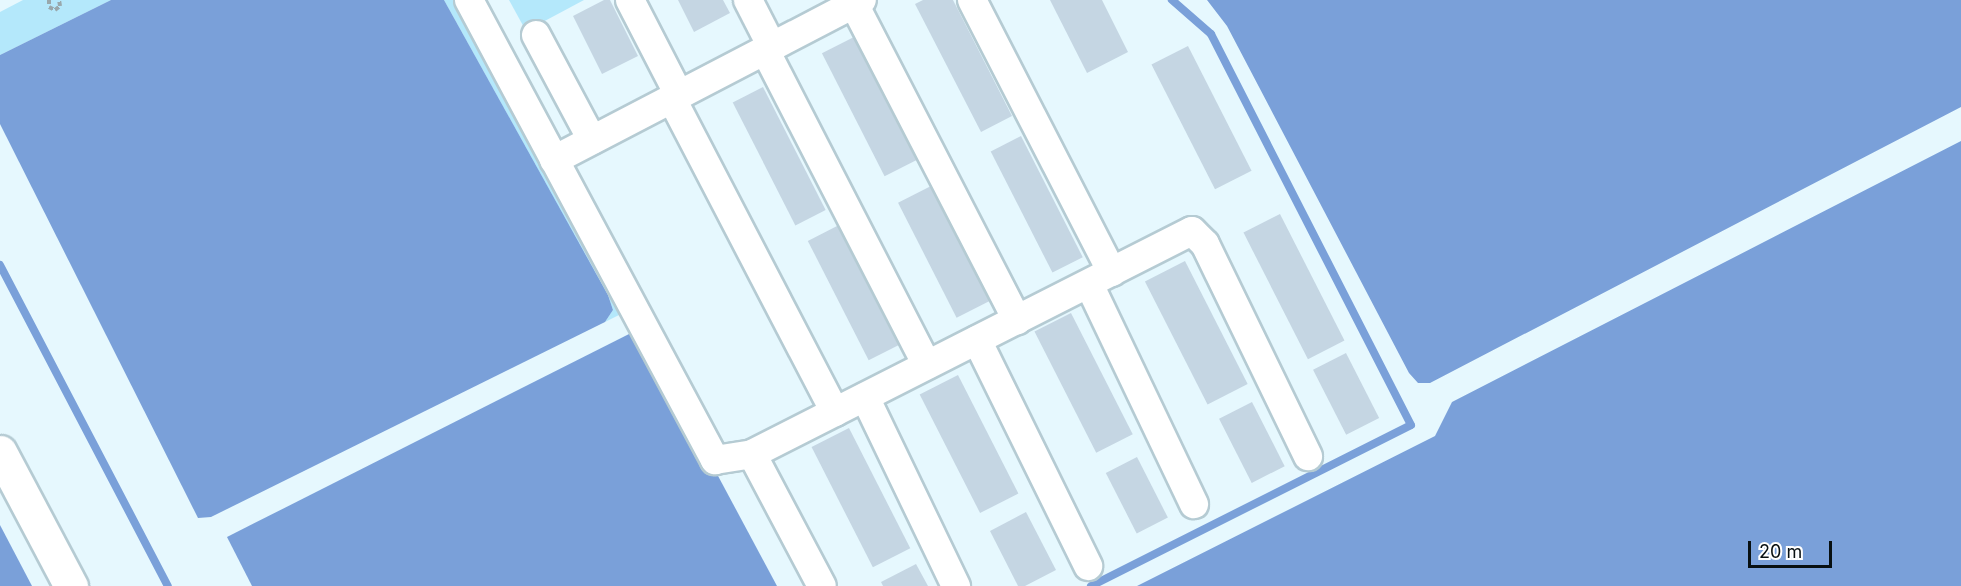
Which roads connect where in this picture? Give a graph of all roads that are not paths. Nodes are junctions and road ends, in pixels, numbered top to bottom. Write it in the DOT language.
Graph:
graph roads {
  1 [pos="469,0"];
  2 [pos="630,0"];
  3 [pos="748,0"];
  4 [pos="972,0"];
  5 [pos="858,2"];
  6 [pos="536,35"];
  7 [pos="769,48"];
  8 [pos="675,97"];
  9 [pos="592,140"];
  10 [pos="554,160"];
  11 [pos="1100,278"];
  12 [pos="1017,320"];
  13 [pos="977,340"];
  14 [pos="927,365"];
  15 [pos="865,397"];
  16 [pos="835,412"];
  17 [pos="0,452"];
  18 [pos="752,454"];
  19 [pos="1308,456"];
  20 [pos="1194,504"];
  21 [pos="1088,566"];
  22 [pos="71,586"];
  23 [pos="822,586"];
  24 [pos="956,586"];
  1 -- 10 [label="street"];
  2 -- 8 [label="street"];
  3 -- 7 [label="street"];
  4 -- 11 [label="street"];
  5 -- 7 [label="street"];
  5 -- 12 [label="street"];
  6 -- 9 [label="street"];
  7 -- 8 [label="street"];
  7 -- 14 [label="street"];
  8 -- 9 [label="street"];
  8 -- 16 [label="street"];
  9 -- 10 [label="street"];
  10 -- 18 [label="street"];
  11 -- 12 [label="street"];
  11 -- 19 [label="street"];
  11 -- 20 [label="street"];
  12 -- 13 [label="street"];
  13 -- 14 [label="street"];
  13 -- 21 [label="street"];
  14 -- 15 [label="street"];
  15 -- 16 [label="street"];
  15 -- 24 [label="street"];
  16 -- 18 [label="street"];
  17 -- 22 [label="street"];
  18 -- 23 [label="street"];
}
